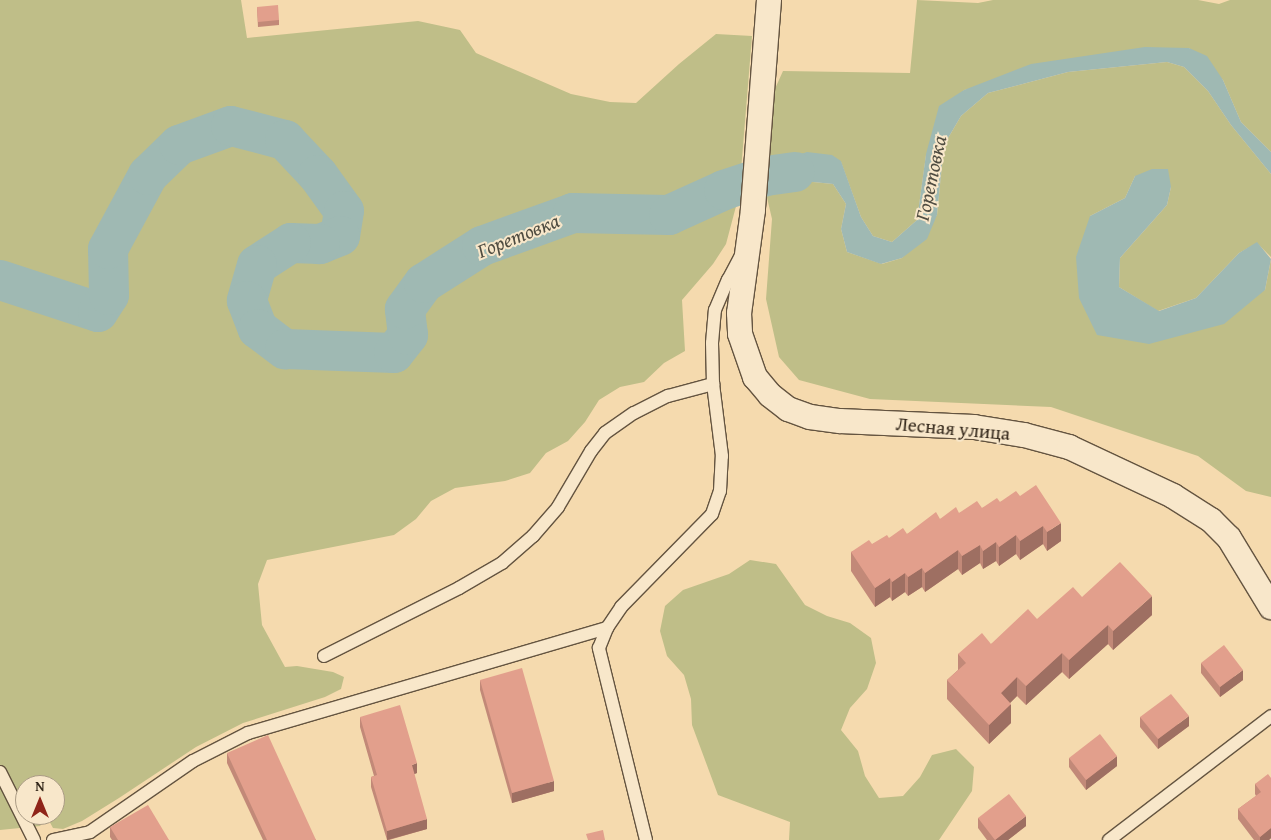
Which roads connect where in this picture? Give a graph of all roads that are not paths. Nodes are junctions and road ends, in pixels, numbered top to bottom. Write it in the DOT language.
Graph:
graph roads {
  1 [pos="769,0"];
  2 [pos="749,241"];
  3 [pos="713,384"];
  4 [pos="1271,607"];
  5 [pos="606,628"];
  6 [pos="324,656"];
  7 [pos="1271,716"];
  8 [pos="0,772"];
  9 [pos="34,840"];
  10 [pos="53,840"];
  11 [pos="646,840"];
  12 [pos="1109,840"];
  1 -- 2 [label="street, Лесная улица"];
  2 -- 3 [label="lane"];
  2 -- 4 [label="street, Лесная улица"];
  3 -- 5 [label="lane"];
  3 -- 6 [label="lane"];
  5 -- 10 [label="lane"];
  5 -- 11 [label="lane"];
  7 -- 12 [label="lane"];
  8 -- 9 [label="lane"];
}
